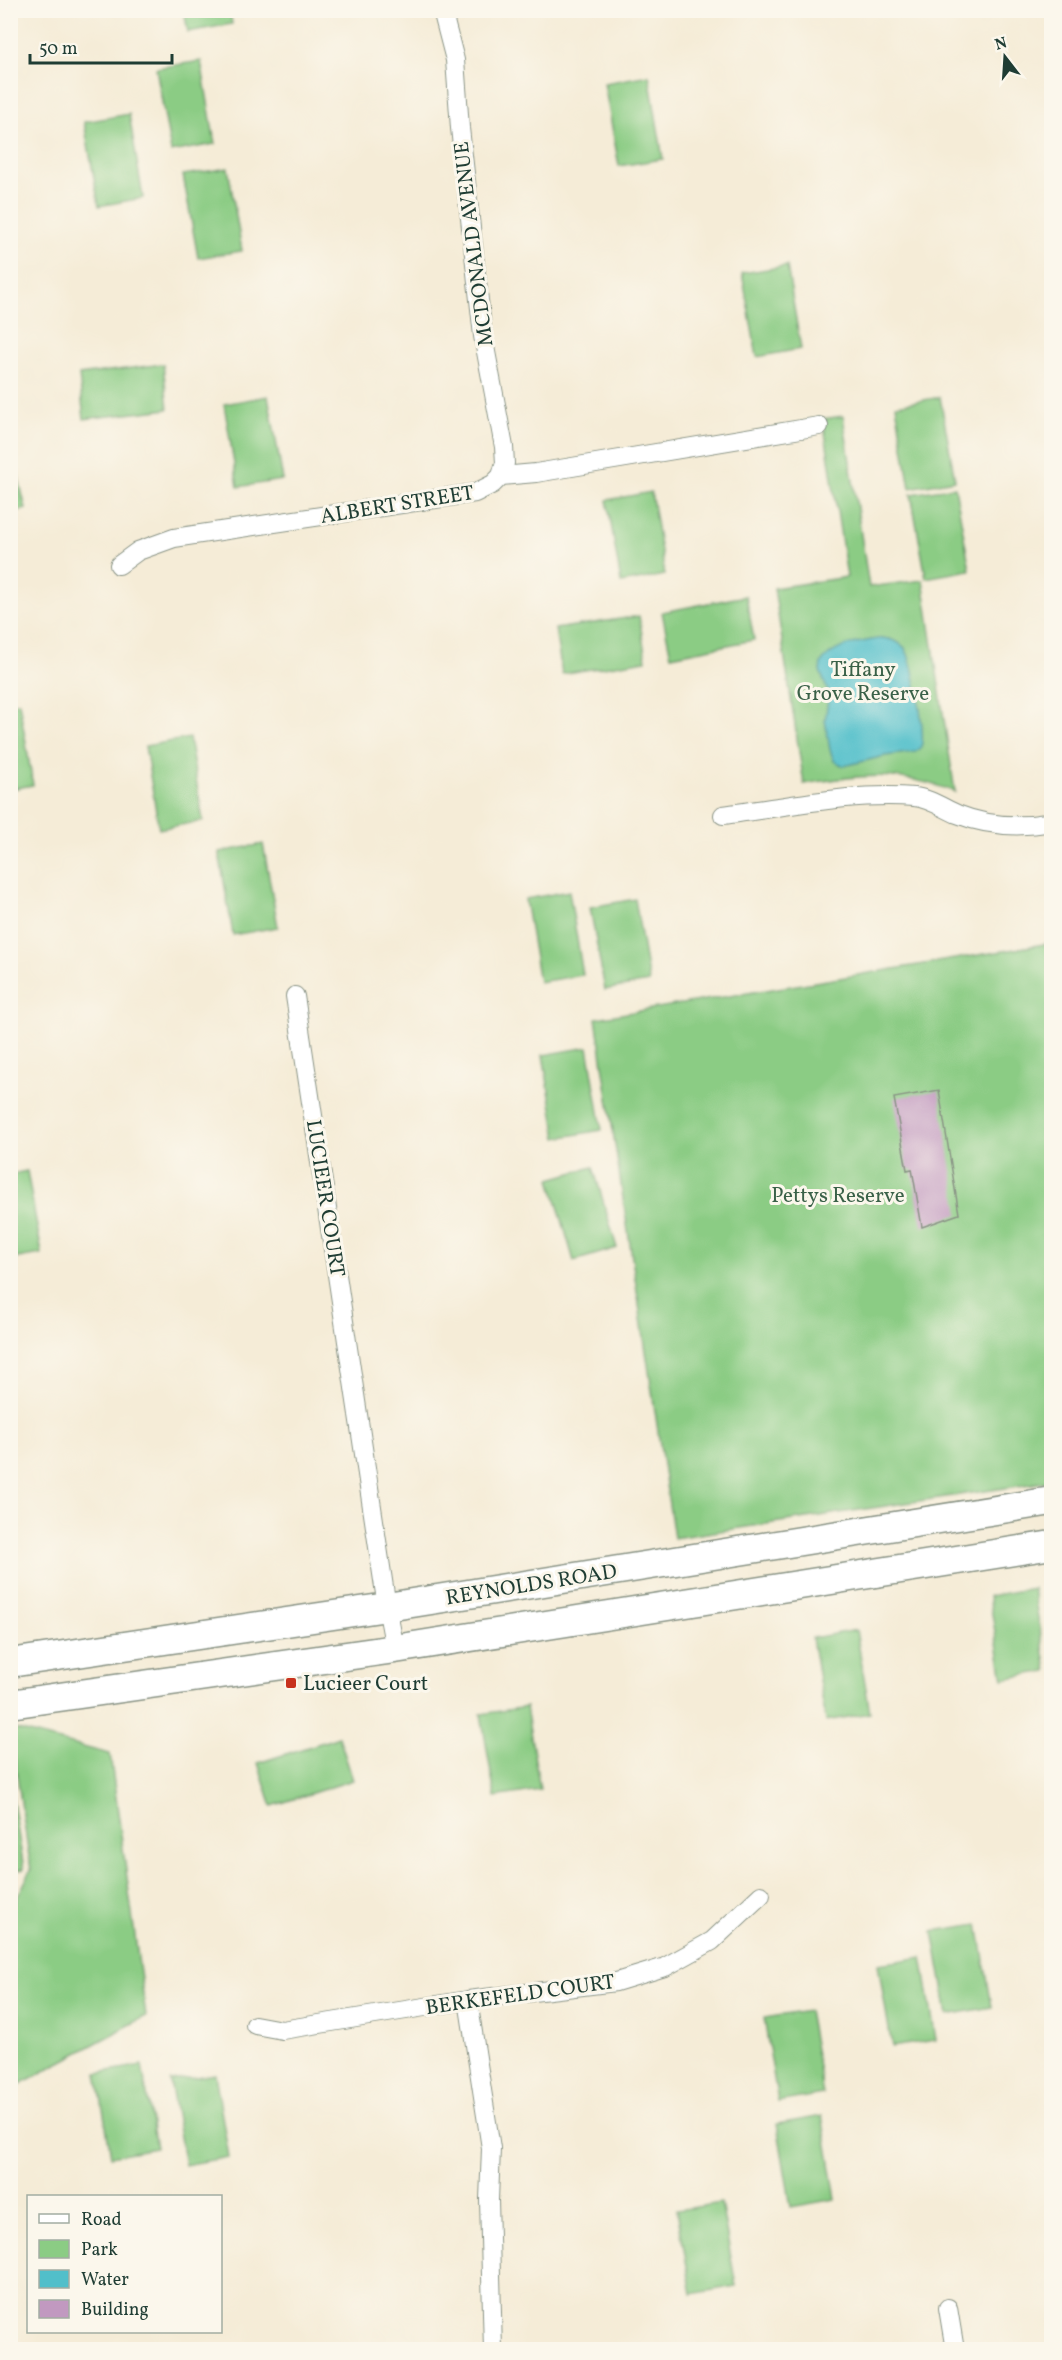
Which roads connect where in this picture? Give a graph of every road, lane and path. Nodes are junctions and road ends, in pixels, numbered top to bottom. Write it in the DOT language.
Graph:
graph roads {
  1 [pos="442,10"];
  2 [pos="819,426"];
  3 [pos="501,476"];
  4 [pos="119,566"];
  5 [pos="723,815"];
  6 [pos="1052,822"];
  7 [pos="296,996"];
  8 [pos="1052,1501"];
  9 [pos="1052,1545"];
  10 [pos="387,1607"];
  11 [pos="395,1649"];
  12 [pos="10,1663"];
  13 [pos="10,1704"];
  14 [pos="761,1895"];
  15 [pos="468,2000"];
  16 [pos="255,2025"];
  17 [pos="948,2308"];
  18 [pos="493,2349"];
  19 [pos="955,2349"];
  1 -- 3 [label="street, MCDONALD AVENUE"];
  2 -- 3 [label="street, ALBERT STREET"];
  3 -- 4 [label="street, ALBERT STREET"];
  5 -- 6 [label="street"];
  7 -- 10 [label="street, LUCIEER COURT"];
  8 -- 10 [label="main road, REYNOLDS ROAD"];
  9 -- 11 [label="main road, REYNOLDS ROAD"];
  10 -- 11 [label="street, LUCIEER COURT"];
  10 -- 12 [label="main road, REYNOLDS ROAD"];
  11 -- 13 [label="main road, REYNOLDS ROAD"];
  14 -- 15 [label="street, BERKEFELD COURT"];
  15 -- 16 [label="street, BERKEFELD COURT"];
  15 -- 18 [label="street"];
  17 -- 19 [label="street"];
}
